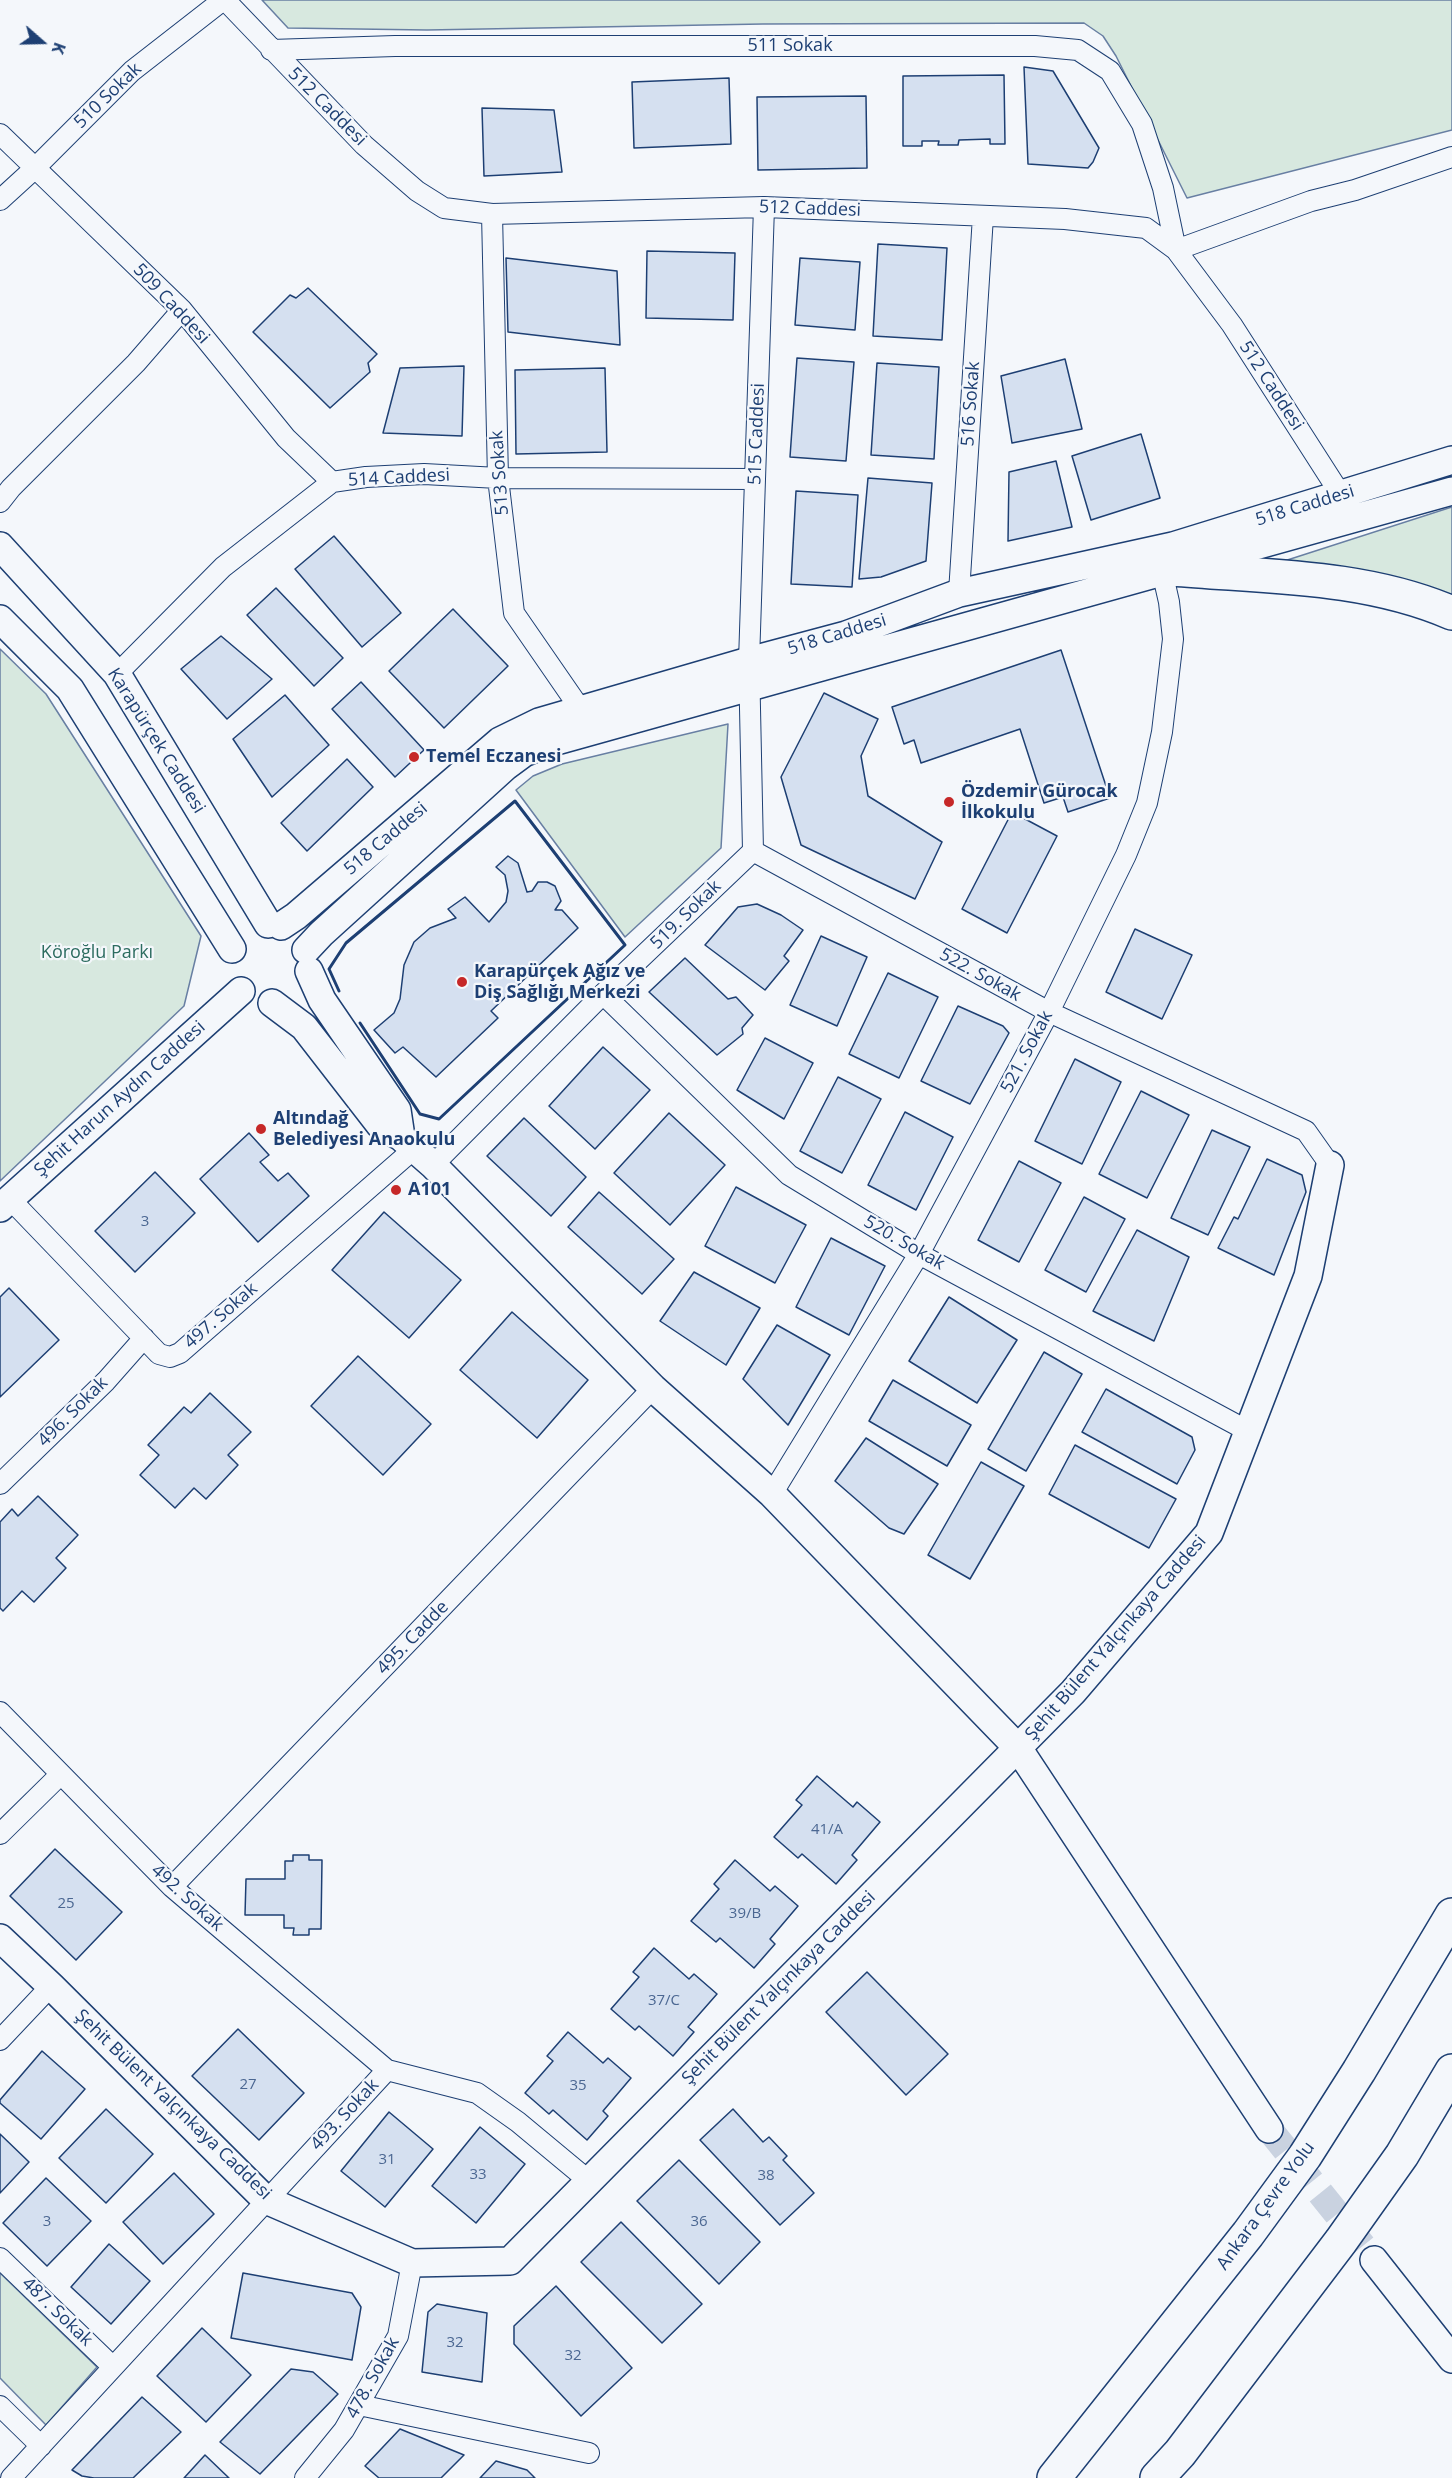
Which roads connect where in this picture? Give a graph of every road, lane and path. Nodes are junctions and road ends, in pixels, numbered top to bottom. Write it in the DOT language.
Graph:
graph roads {
  1 [pos="224,0"];
  2 [pos="271,50"];
  3 [pos="0,134"];
  4 [pos="1452,157"];
  5 [pos="34,169"];
  6 [pos="0,200"];
  7 [pos="764,207"];
  8 [pos="492,214"];
  9 [pos="983,216"];
  10 [pos="1176,250"];
  11 [pos="182,309"];
  12 [pos="1452,460"];
  13 [pos="498,478"];
  14 [pos="755,479"];
  15 [pos="332,482"];
  16 [pos="1452,491"];
  17 [pos="1341,495"];
  18 [pos="0,502"];
  19 [pos="0,546"];
  20 [pos="1167,570"];
  21 [pos="959,593"];
  22 [pos="1452,613"];
  23 [pos="0,619"];
  24 [pos="750,660"];
  25 [pos="117,674"];
  26 [pos="750,687"];
  27 [pos="581,710"];
  28 [pos="753,851"];
  29 [pos="274,925"];
  30 [pos="232,949"];
  31 [pos="307,961"];
  32 [pos="241,991"];
  33 [pos="603,994"];
  34 [pos="272,1003"];
  35 [pos="1049,1012"];
  36 [pos="416,1150"];
  37 [pos="1330,1165"];
  38 [pos="5,1203"];
  39 [pos="919,1254"];
  40 [pos="144,1338"];
  41 [pos="653,1388"];
  42 [pos="1248,1431"];
  43 [pos="0,1484"];
  44 [pos="772,1494"];
  45 [pos="0,1712"];
  46 [pos="1018,1748"];
  47 [pos="61,1774"];
  48 [pos="0,1834"];
  49 [pos="172,1887"];
  50 [pos="1452,1915"];
  51 [pos="0,1938"];
  52 [pos="51,1986"];
  53 [pos="0,2040"];
  54 [pos="387,2070"];
  55 [pos="1452,2071"];
  56 [pos="1269,2129"];
  57 [pos="589,2181"];
  58 [pos="266,2200"];
  59 [pos="0,2258"];
  60 [pos="1374,2259"];
  61 [pos="412,2263"];
  62 [pos="1452,2359"];
  63 [pos="113,2367"];
  64 [pos="359,2405"];
  65 [pos="0,2406"];
  66 [pos="41,2446"];
  67 [pos="589,2453"];
  68 [pos="12,2478"];
  69 [pos="305,2478"];
  70 [pos="1054,2478"];
  71 [pos="1157,2478"];
  1 -- 2 [label="street, 512 Caddesi"];
  1 -- 5 [label="street, 510 Sokak"];
  2 -- 8 [label="street, 512 Caddesi"];
  2 -- 10 [label="street, 511 Sokak"];
  3 -- 5 [label="street, 509 Caddesi"];
  4 -- 10 [label="street"];
  5 -- 6 [label="street, 510 Sokak"];
  5 -- 11 [label="street, 509 Caddesi"];
  7 -- 8 [label="street, 512 Caddesi"];
  7 -- 9 [label="street, 512 Caddesi"];
  7 -- 14 [label="street, 515 Caddesi"];
  8 -- 13 [label="street, 513 Sokak"];
  9 -- 10 [label="street, 512 Caddesi"];
  9 -- 21 [label="street, 516 Sokak"];
  10 -- 17 [label="street, 512 Caddesi"];
  11 -- 15 [label="street, 509 Caddesi"];
  11 -- 18 [label="street"];
  12 -- 17 [label="street, 518 Caddesi"];
  13 -- 14 [label="street, 514 Caddesi"];
  13 -- 15 [label="street, 514 Caddesi"];
  13 -- 27 [label="street, 513 Sokak"];
  14 -- 24 [label="street, 515 Caddesi"];
  15 -- 25 [label="street, 514 Caddesi"];
  16 -- 20 [label="street, 518 Caddesi"];
  17 -- 21 [label="street, 518 Caddesi"];
  19 -- 25 [label="street, Karapürçek Caddesi"];
  20 -- 22 [label="highway"];
  20 -- 26 [label="street, 518 Caddesi"];
  20 -- 35 [label="street, 521. Sokak"];
  21 -- 24 [label="street, 518 Caddesi"];
  23 -- 30 [label="street"];
  24 -- 26 [label="street"];
  24 -- 27 [label="street, 518 Caddesi"];
  25 -- 29 [label="street, Karapürçek Caddesi"];
  26 -- 28 [label="street"];
  26 -- 31 [label="street, 518 Caddesi"];
  27 -- 29 [label="street, 518 Caddesi"];
  28 -- 33 [label="street, 519. Sokak"];
  28 -- 35 [label="street, 522. Sokak"];
  29 -- 30 [label="street"];
  29 -- 31 [label="street"];
  30 -- 32 [label="street"];
  31 -- 34 [label="street"];
  31 -- 36 [label="street"];
  32 -- 34 [label="street"];
  32 -- 38 [label="street, Şehit Harun Aydın Caddesi"];
  33 -- 36 [label="street, 519. Sokak"];
  33 -- 39 [label="street, 520. Sokak"];
  34 -- 36 [label="street"];
  35 -- 37 [label="street, 522. Sokak"];
  35 -- 39 [label="street, 521. Sokak"];
  36 -- 40 [label="street, 497. Sokak"];
  36 -- 41 [label="street"];
  37 -- 42 [label="street, Şehit Bülent Yalçınkaya Caddesi"];
  38 -- 40 [label="street, 497. Sokak"];
  39 -- 42 [label="street, 520. Sokak"];
  39 -- 44 [label="street, 521. Sokak"];
  40 -- 43 [label="street, 496. Sokak"];
  41 -- 44 [label="street"];
  41 -- 49 [label="street, 495. Cadde"];
  42 -- 46 [label="street, Şehit Bülent Yalçınkaya Caddesi"];
  44 -- 46 [label="street"];
  45 -- 47 [label="street, 492. Sokak"];
  46 -- 56 [label="street"];
  46 -- 57 [label="street, Şehit Bülent Yalçınkaya Caddesi"];
  47 -- 48 [label="street"];
  47 -- 49 [label="street, 492. Sokak"];
  49 -- 54 [label="street, 492. Sokak"];
  50 -- 70 [label="highway, Ankara Çevre Yolu"];
  51 -- 52 [label="street, Şehit Bülent Yalçınkaya Caddesi"];
  52 -- 53 [label="street"];
  52 -- 58 [label="street, Şehit Bülent Yalçınkaya Caddesi"];
  54 -- 57 [label="street, 493. Sokak"];
  54 -- 58 [label="street, 493. Sokak"];
  55 -- 71 [label="highway"];
  57 -- 61 [label="street, Şehit Bülent Yalçınkaya Caddesi"];
  58 -- 61 [label="street, Şehit Bülent Yalçınkaya Caddesi"];
  58 -- 63 [label="street, 493. Sokak"];
  59 -- 63 [label="street, 487. Sokak"];
  60 -- 62 [label="street"];
  61 -- 64 [label="street, 478. Sokak"];
  63 -- 66 [label="street, 493. Sokak"];
  64 -- 67 [label="street"];
  64 -- 69 [label="street, 478. Sokak"];
  65 -- 66 [label="street"];
  66 -- 68 [label="street, 493. Sokak"];
}
